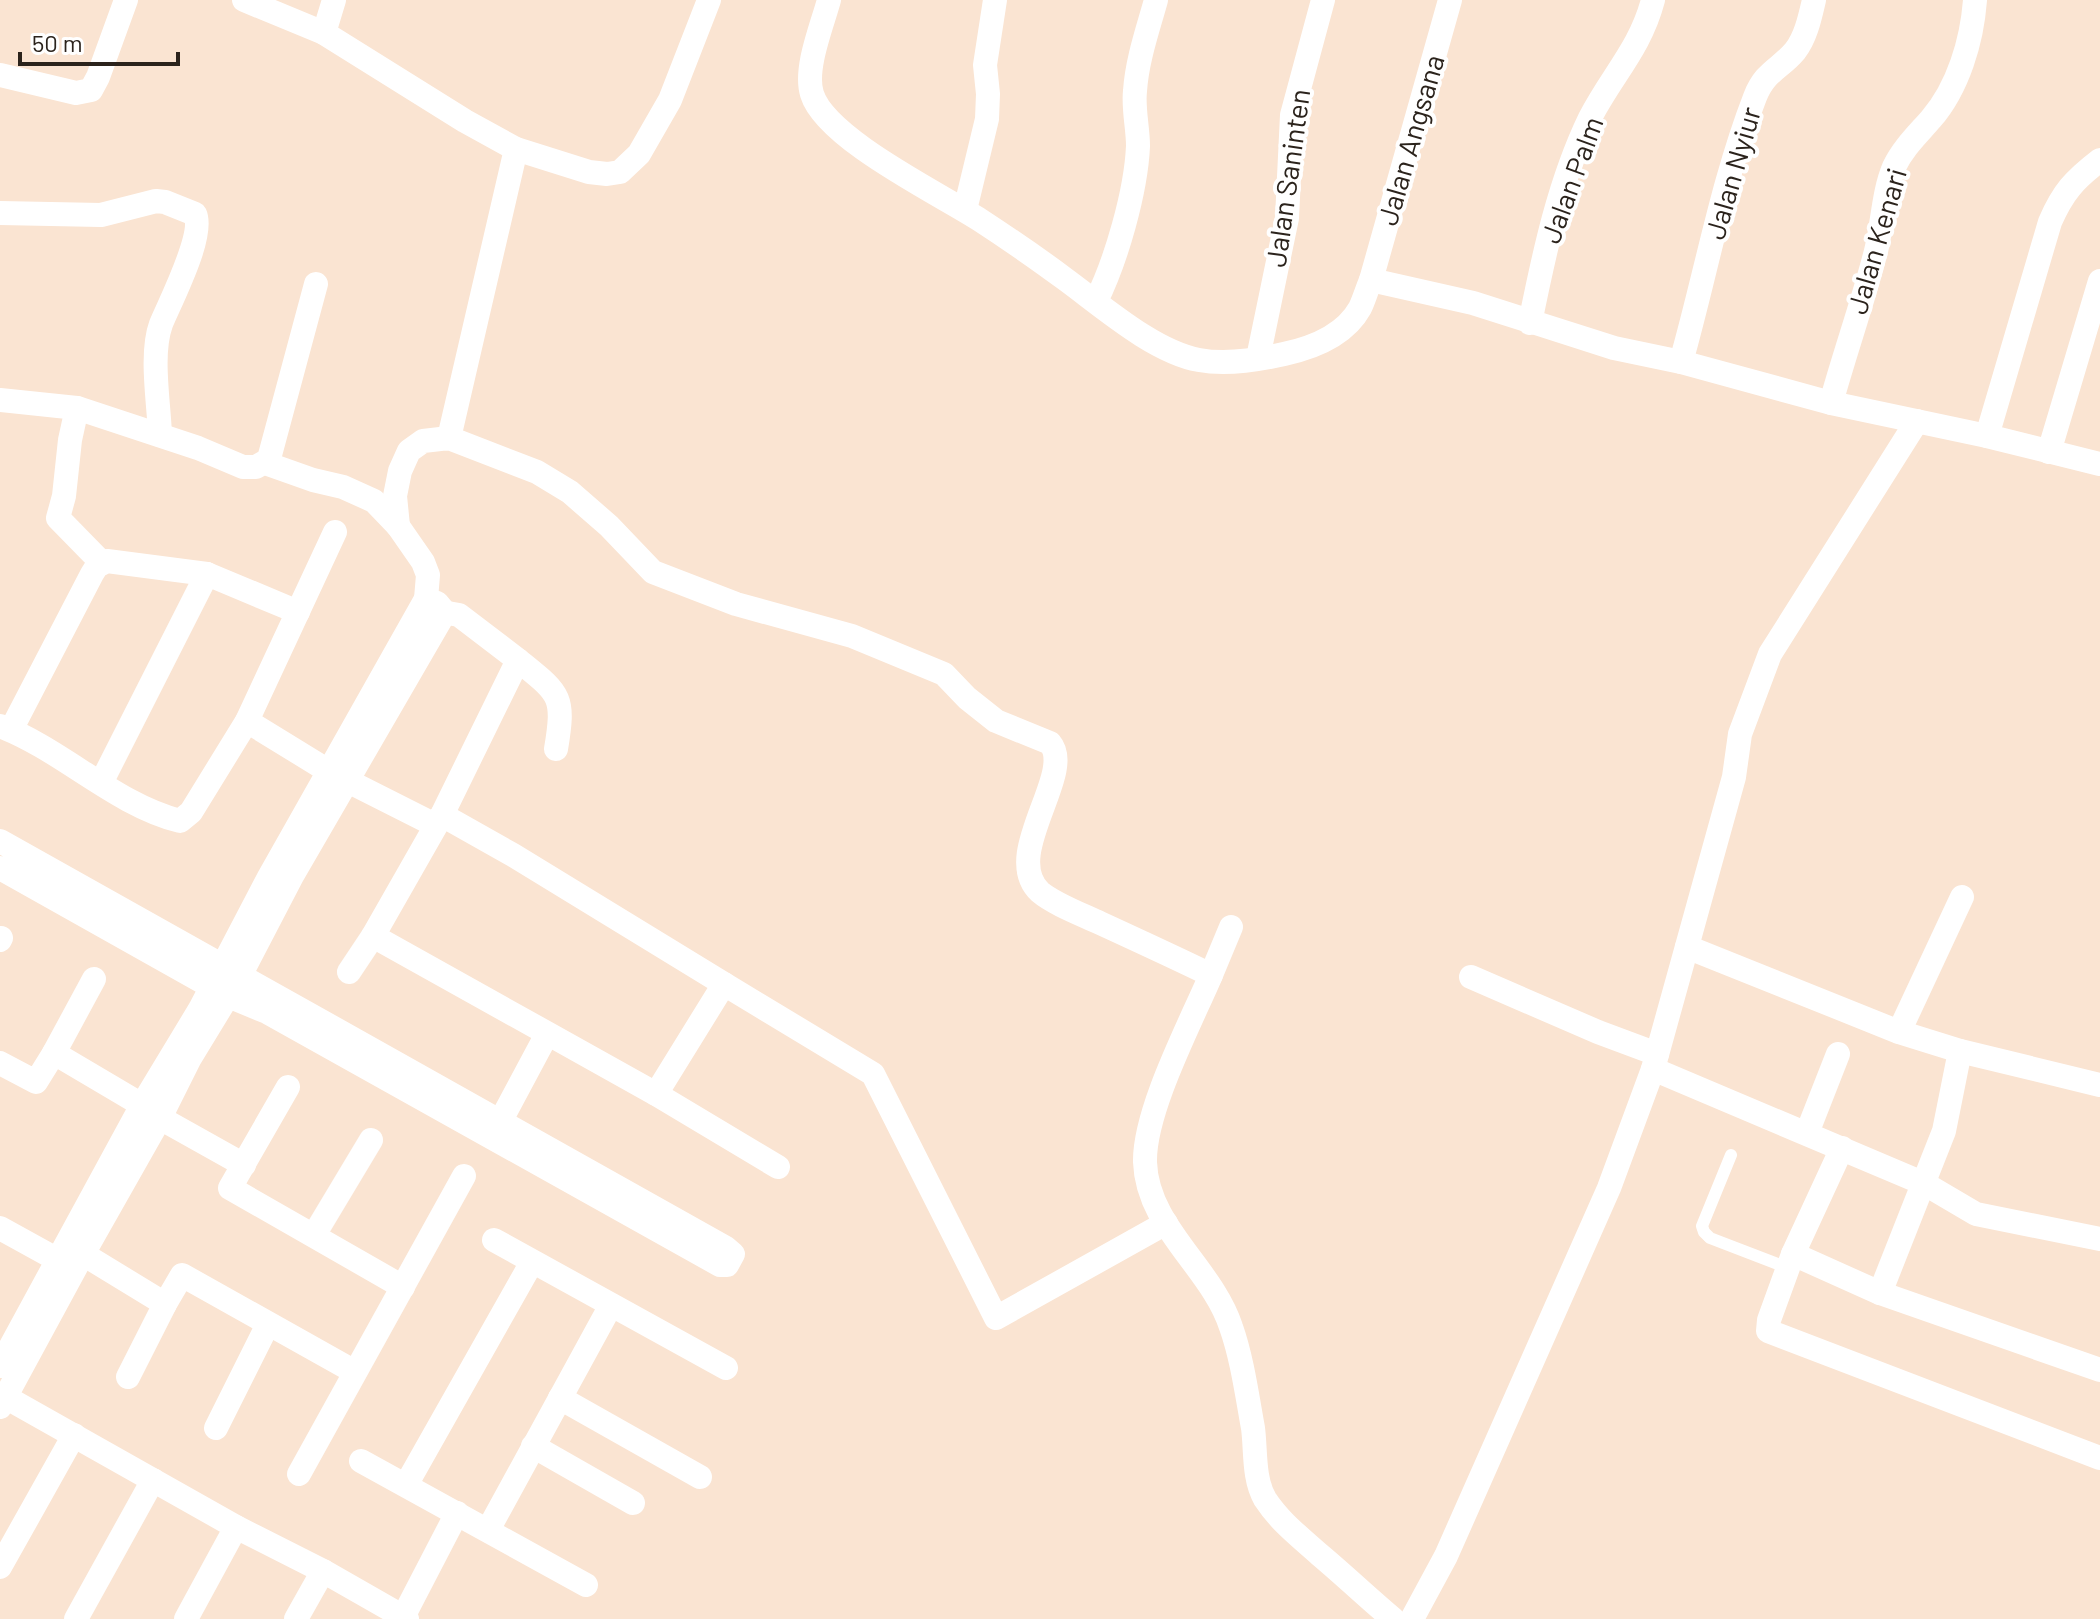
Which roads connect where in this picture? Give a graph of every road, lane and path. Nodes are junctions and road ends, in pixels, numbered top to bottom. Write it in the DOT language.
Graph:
graph roads {
  1 [pos="126,0"];
  2 [pos="244,0"];
  3 [pos="334,0"];
  4 [pos="709,0"];
  5 [pos="829,0"];
  6 [pos="995,0"];
  7 [pos="1156,0"];
  8 [pos="1323,0"];
  9 [pos="1450,0"];
  10 [pos="1653,0"];
  11 [pos="1814,0"];
  12 [pos="1975,0"];
  13 [pos="324,33"];
  14 [pos="0,75"];
  15 [pos="516,149"];
  16 [pos="2100,160"];
  17 [pos="965,210"];
  18 [pos="0,213"];
  19 [pos="1371,280"];
  20 [pos="2100,281"];
  21 [pos="316,284"];
  22 [pos="1096,301"];
  23 [pos="1530,323"];
  24 [pos="1258,358"];
  25 [pos="1681,362"];
  26 [pos="0,400"];
  27 [pos="1831,403"];
  28 [pos="77,408"];
  29 [pos="1917,421"];
  30 [pos="160,435"];
  31 [pos="1987,436"];
  32 [pos="449,438"];
  33 [pos="2049,452"];
  34 [pos="265,463"];
  35 [pos="2100,464"];
  36 [pos="398,526"];
  37 [pos="335,532"];
  38 [pos="102,563"];
  39 [pos="207,574"];
  40 [pos="434,606"];
  41 [pos="298,612"];
  42 [pos="518,660"];
  43 [pos="247,721"];
  44 [pos="6,728"];
  45 [pos="556,749"];
  46 [pos="339,777"];
  47 [pos="101,783"];
  48 [pos="438,820"];
  49 [pos="0,841"];
  50 [pos="0,868"];
  51 [pos="1962,897"];
  52 [pos="1231,927"];
  53 [pos="373,936"];
  54 [pos="1687,947"];
  55 [pos="349,972"];
  56 [pos="1211,975"];
  57 [pos="1471,977"];
  58 [pos="94,979"];
  59 [pos="226,981"];
  60 [pos="724,984"];
  61 [pos="1899,1032"];
  62 [pos="547,1034"];
  63 [pos="1960,1051"];
  64 [pos="54,1053"];
  65 [pos="1838,1054"];
  66 [pos="375,1061"];
  67 [pos="1655,1061"];
  68 [pos="0,1063"];
  69 [pos="2100,1085"];
  70 [pos="288,1087"];
  71 [pos="656,1094"];
  72 [pos="151,1112"];
  73 [pos="500,1122"];
  74 [pos="1807,1133"];
  75 [pos="371,1140"];
  76 [pos="1842,1148"];
  77 [pos="1731,1155"];
  78 [pos="244,1165"];
  79 [pos="778,1167"];
  80 [pos="464,1176"];
  81 [pos="1925,1184"];
  82 [pos="1166,1223"];
  83 [pos="0,1228"];
  84 [pos="314,1235"];
  85 [pos="2100,1239"];
  86 [pos="494,1240"];
  87 [pos="83,1254"];
  88 [pos="58,1260"];
  89 [pos="1791,1261"];
  90 [pos="532,1262"];
  91 [pos="403,1287"];
  92 [pos="1880,1293"];
  93 [pos="165,1304"];
  94 [pos="611,1305"];
  95 [pos="268,1324"];
  96 [pos="0,1366"];
  97 [pos="726,1368"];
  98 [pos="2100,1370"];
  99 [pos="355,1372"];
  100 [pos="128,1377"];
  101 [pos="560,1398"];
  102 [pos="2,1400"];
  103 [pos="216,1428"];
  104 [pos="74,1435"];
  105 [pos="533,1446"];
  106 [pos="2100,1458"];
  107 [pos="361,1461"];
  108 [pos="299,1474"];
  109 [pos="700,1477"];
  110 [pos="153,1480"];
  111 [pos="406,1485"];
  112 [pos="633,1503"];
  113 [pos="457,1513"];
  114 [pos="236,1527"];
  115 [pos="488,1530"];
  116 [pos="0,1567"];
  117 [pos="323,1571"];
  118 [pos="586,1585"];
  119 [pos="404,1618"];
  120 [pos="76,1619"];
  121 [pos="186,1619"];
  122 [pos="296,1619"];
  123 [pos="1393,1619"];
  124 [pos="1412,1619"];
  1 -- 14 [label="street"];
  2 -- 13 [label="street"];
  3 -- 13 [label="street"];
  4 -- 15 [label="street"];
  5 -- 17 [label="street, Jalan Angsana"];
  6 -- 17 [label="street"];
  7 -- 22 [label="street"];
  8 -- 24 [label="street, Jalan Saninten"];
  9 -- 19 [label="street, Jalan Angsana"];
  10 -- 23 [label="street, Jalan Palm"];
  11 -- 25 [label="street, Jalan Nyiur"];
  12 -- 27 [label="street, Jalan Kenari"];
  13 -- 15 [label="street"];
  15 -- 32 [label="street"];
  16 -- 31 [label="street"];
  17 -- 22 [label="street, Jalan Angsana"];
  18 -- 30 [label="street"];
  19 -- 23 [label="street"];
  19 -- 24 [label="street, Jalan Angsana"];
  20 -- 33 [label="street"];
  21 -- 34 [label="street"];
  22 -- 24 [label="street, Jalan Angsana"];
  23 -- 25 [label="street"];
  25 -- 27 [label="street"];
  26 -- 28 [label="street"];
  27 -- 29 [label="street"];
  28 -- 30 [label="street"];
  28 -- 38 [label="street"];
  29 -- 31 [label="street"];
  29 -- 54 [label="street"];
  30 -- 34 [label="street"];
  31 -- 33 [label="street"];
  32 -- 36 [label="street"];
  32 -- 56 [label="street"];
  33 -- 35 [label="street"];
  34 -- 36 [label="street"];
  36 -- 40 [label="street"];
  37 -- 41 [label="street"];
  38 -- 39 [label="street"];
  38 -- 44 [label="street"];
  39 -- 41 [label="street"];
  39 -- 47 [label="street"];
  40 -- 42 [label="street"];
  40 -- 46 [label="street"];
  41 -- 43 [label="street"];
  42 -- 45 [label="street"];
  42 -- 48 [label="street"];
  43 -- 46 [label="street"];
  43 -- 47 [label="street"];
  44 -- 47 [label="street"];
  46 -- 48 [label="street"];
  46 -- 59 [label="street"];
  48 -- 53 [label="street"];
  48 -- 60 [label="street"];
  49 -- 59 [label="street"];
  50 -- 59 [label="street"];
  51 -- 61 [label="street"];
  52 -- 56 [label="street"];
  53 -- 55 [label="street"];
  53 -- 62 [label="street"];
  54 -- 61 [label="street"];
  54 -- 67 [label="street"];
  56 -- 82 [label="street"];
  57 -- 67 [label="street"];
  58 -- 64 [label="street"];
  59 -- 66 [label="street"];
  59 -- 72 [label="street"];
  60 -- 71 [label="street"];
  60 -- 82 [label="street"];
  61 -- 63 [label="street"];
  62 -- 71 [label="street"];
  62 -- 73 [label="street"];
  63 -- 69 [label="street"];
  63 -- 81 [label="street"];
  64 -- 68 [label="street"];
  64 -- 72 [label="street"];
  65 -- 74 [label="street"];
  66 -- 73 [label="street"];
  66 -- 73 [label="street"];
  67 -- 74 [label="street"];
  67 -- 124 [label="street"];
  70 -- 78 [label="street"];
  71 -- 79 [label="street"];
  72 -- 78 [label="street"];
  72 -- 87 [label="street"];
  72 -- 88 [label="street"];
  74 -- 76 [label="street"];
  75 -- 84 [label="street"];
  76 -- 81 [label="street"];
  76 -- 89 [label="street"];
  77 -- 89 [label="lane"];
  78 -- 84 [label="street"];
  80 -- 91 [label="street"];
  81 -- 85 [label="street"];
  81 -- 92 [label="street"];
  82 -- 123 [label="street"];
  83 -- 88 [label="street"];
  84 -- 91 [label="street"];
  86 -- 90 [label="street"];
  87 -- 93 [label="street"];
  87 -- 102 [label="street"];
  88 -- 96 [label="street"];
  89 -- 92 [label="street"];
  89 -- 106 [label="street"];
  90 -- 94 [label="street"];
  90 -- 111 [label="street"];
  91 -- 99 [label="street"];
  92 -- 98 [label="street"];
  93 -- 95 [label="street"];
  93 -- 100 [label="street"];
  94 -- 97 [label="street"];
  94 -- 101 [label="street"];
  95 -- 99 [label="street"];
  95 -- 103 [label="street"];
  99 -- 108 [label="street"];
  101 -- 105 [label="street"];
  101 -- 109 [label="street"];
  102 -- 104 [label="street"];
  104 -- 110 [label="street"];
  104 -- 116 [label="street"];
  105 -- 112 [label="street"];
  105 -- 115 [label="street"];
  107 -- 111 [label="street"];
  110 -- 114 [label="street"];
  110 -- 120 [label="street"];
  111 -- 113 [label="street"];
  113 -- 115 [label="street"];
  113 -- 119 [label="street"];
  114 -- 117 [label="street"];
  114 -- 121 [label="street"];
  115 -- 118 [label="street"];
  117 -- 119 [label="street"];
  117 -- 122 [label="street"];
}
